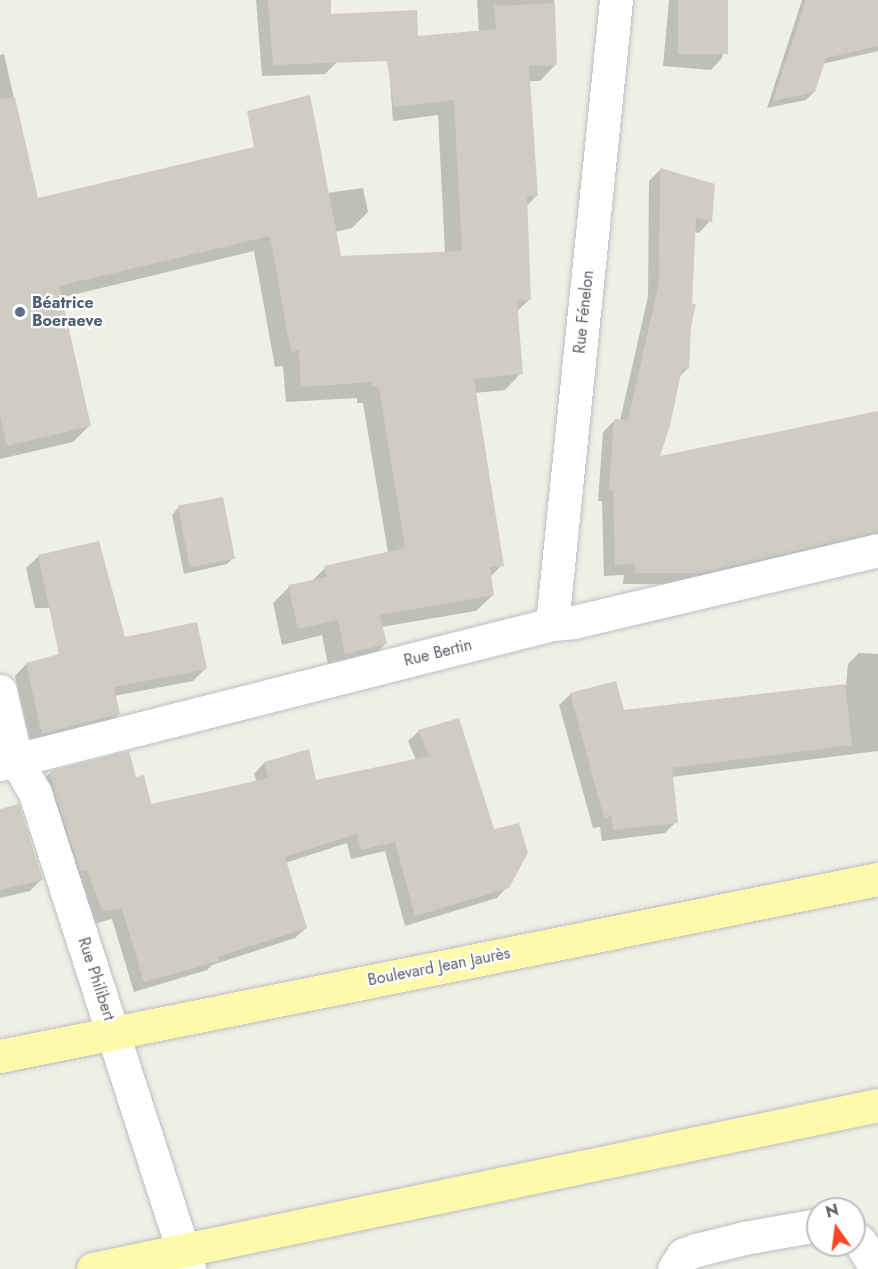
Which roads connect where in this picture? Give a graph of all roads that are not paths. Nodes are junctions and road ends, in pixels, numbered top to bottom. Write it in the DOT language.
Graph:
graph roads {
  1 [pos="616,0"];
  2 [pos="878,550"];
  3 [pos="552,624"];
  4 [pos="0,691"];
  5 [pos="8,762"];
  6 [pos="878,879"];
  7 [pos="113,1031"];
  8 [pos="0,1056"];
  9 [pos="878,1105"];
  10 [pos="806,1227"];
  11 [pos="866,1252"];
  12 [pos="186,1259"];
  13 [pos="93,1269"];
  14 [pos="674,1269"];
  15 [pos="877,1269"];
  1 -- 3 [label="street, Rue Fénelon"];
  2 -- 3 [label="street, Rue Bertin"];
  3 -- 5 [label="street, Rue Bertin"];
  4 -- 5 [label="street, Rue Philibert"];
  5 -- 7 [label="street, Rue Philibert"];
  6 -- 7 [label="main road, Boulevard Jean Jaurès"];
  7 -- 8 [label="main road, Boulevard Jean Jaurès"];
  7 -- 12 [label="street, Rue Philibert"];
  9 -- 12 [label="main road"];
  10 -- 14 [label="street"];
  11 -- 15 [label="street"];
  12 -- 13 [label="main road"];
}
